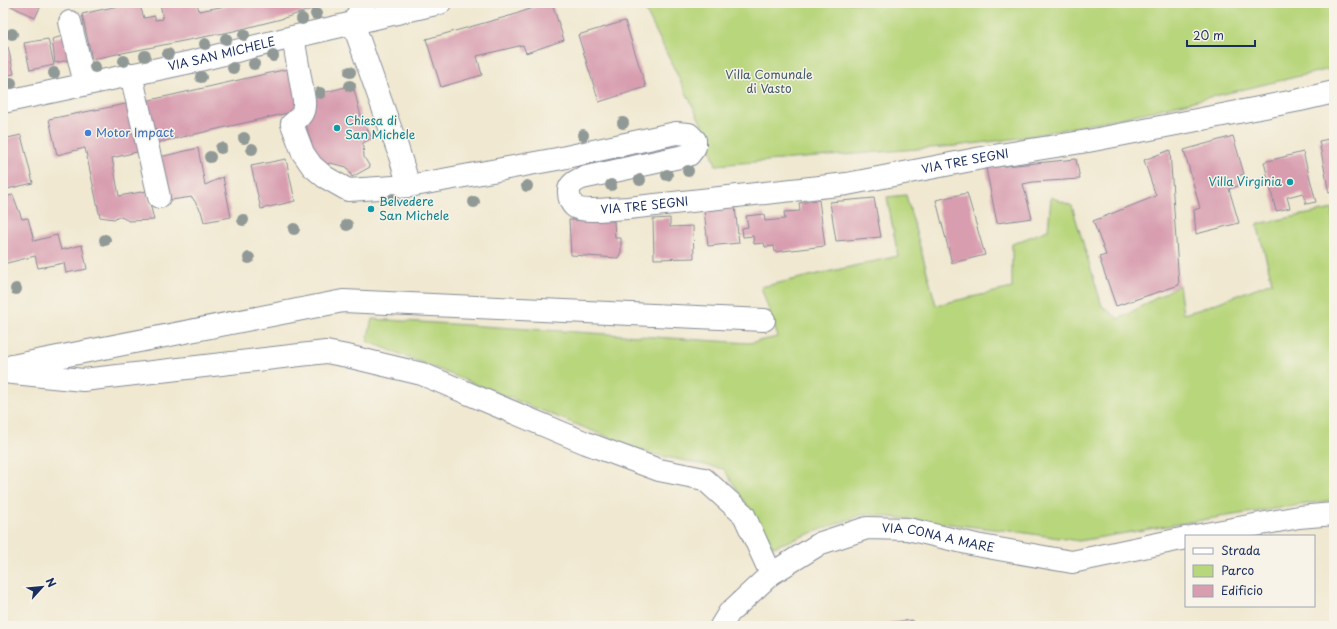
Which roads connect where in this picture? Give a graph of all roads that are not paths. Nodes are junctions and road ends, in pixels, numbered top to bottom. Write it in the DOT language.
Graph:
graph roads {
  1 [pos="364,3"];
  2 [pos="440,3"];
  3 [pos="70,22"];
  4 [pos="353,23"];
  5 [pos="293,37"];
  6 [pos="131,74"];
  7 [pos="85,84"];
  8 [pos="1334,92"];
  9 [pos="3,102"];
  10 [pos="408,186"];
  11 [pos="159,197"];
  12 [pos="764,320"];
  13 [pos="3,368"];
  14 [pos="3,372"];
  15 [pos="1334,514"];
  16 [pos="1200,535"];
  17 [pos="1185,538"];
  18 [pos="771,574"];
  19 [pos="721,626"];
  1 -- 4 [label="street"];
  2 -- 4 [label="street, VIA SAN MICHELE"];
  3 -- 7 [label="street"];
  4 -- 5 [label="street, VIA SAN MICHELE"];
  4 -- 10 [label="street"];
  5 -- 6 [label="street, VIA SAN MICHELE"];
  5 -- 10 [label="street"];
  6 -- 7 [label="street, VIA SAN MICHELE"];
  6 -- 11 [label="street"];
  7 -- 9 [label="street, VIA SAN MICHELE"];
  8 -- 10 [label="street, VIA TRE SEGNI"];
  12 -- 13 [label="street"];
  14 -- 18 [label="street"];
  15 -- 16 [label="street"];
  17 -- 18 [label="street, VIA CONA A MARE"];
  18 -- 19 [label="street, VIA CONA A MARE"];
}
